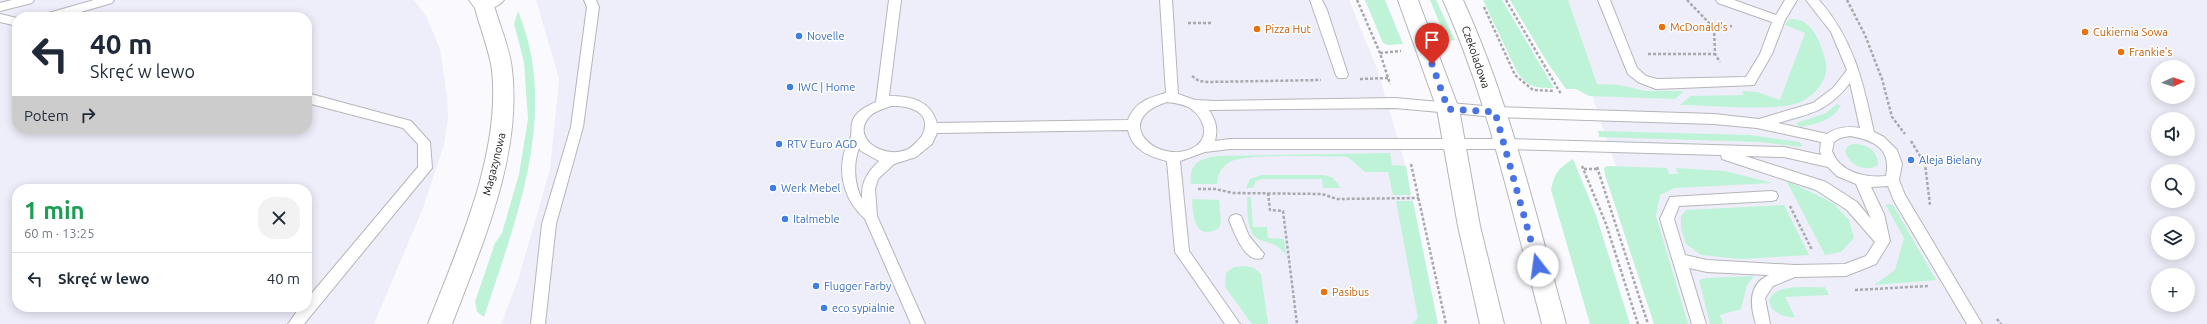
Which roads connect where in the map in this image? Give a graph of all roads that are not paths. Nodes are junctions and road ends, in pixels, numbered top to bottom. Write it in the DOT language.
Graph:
graph roads {
  1 [pos="28,0"];
  2 [pos="108,0"];
  3 [pos="590,0"];
  4 [pos="895,0"];
  5 [pos="1166,0"];
  6 [pos="1316,0"];
  7 [pos="1408,0"];
  8 [pos="1454,0"];
  9 [pos="1604,0"];
  10 [pos="1722,0"];
  11 [pos="1791,0"];
  12 [pos="1812,0"];
  13 [pos="487,2"];
  14 [pos="0,7"];
  15 [pos="66,12"];
  16 [pos="0,18"];
  17 [pos="1779,20"];
  18 [pos="12,21"];
  19 [pos="1854,70"];
  20 [pos="1342,75"];
  21 [pos="1172,97"];
  22 [pos="312,99"];
  23 [pos="882,103"];
  24 [pos="1196,104"];
  25 [pos="1448,109"];
  26 [pos="1495,112"];
  27 [pos="1757,123"];
  28 [pos="1133,125"];
  29 [pos="931,128"];
  30 [pos="1868,134"];
  31 [pos="857,137"];
  32 [pos="1828,139"];
  33 [pos="1453,144"];
  34 [pos="1505,144"];
  35 [pos="1201,148"];
  36 [pos="1711,151"];
  37 [pos="1173,157"];
  38 [pos="891,158"];
  39 [pos="1832,163"];
  40 [pos="1892,180"];
  41 [pos="1862,182"];
  42 [pos="1772,196"];
  43 [pos="870,216"];
  44 [pos="1236,220"];
  45 [pos="1883,241"];
  46 [pos="1257,254"];
  47 [pos="1679,260"];
  48 [pos="1795,271"];
  49 [pos="312,304"];
  50 [pos="305,312"];
  51 [pos="1974,323"];
  52 [pos="295,324"];
  53 [pos="440,324"];
  54 [pos="538,324"];
  55 [pos="918,324"];
  56 [pos="1233,324"];
  57 [pos="1492,324"];
  58 [pos="1554,324"];
  59 [pos="1699,324"];
  60 [pos="1763,324"];
  1 -- 14 [label="lane"];
  2 -- 15 [label="lane"];
  3 -- 54 [label="lane"];
  4 -- 23 [label="lane"];
  5 -- 21 [label="lane"];
  6 -- 20 [label="lane"];
  7 -- 25 [label="street"];
  8 -- 26 [label="street, Czekoladowa"];
  9 -- 17 [label="lane"];
  10 -- 17 [label="lane"];
  11 -- 17 [label="lane"];
  12 -- 19 [label="lane"];
  13 -- 53 [label="street, Magazynowa"];
  16 -- 18 [label="lane"];
  19 -- 27 [label="lane"];
  19 -- 30 [label="lane"];
  21 -- 24 [label="lane"];
  21 -- 28 [label="lane"];
  22 -- 49 [label="lane"];
  23 -- 29 [label="lane"];
  23 -- 31 [label="lane"];
  24 -- 25 [label="lane"];
  24 -- 35 [label="lane"];
  25 -- 26 [label="lane"];
  25 -- 33 [label="street"];
  26 -- 27 [label="lane"];
  26 -- 34 [label="street, Czekoladowa"];
  27 -- 32 [label="lane"];
  28 -- 29 [label="lane"];
  28 -- 37 [label="lane"];
  29 -- 38 [label="lane"];
  30 -- 32 [label="lane"];
  30 -- 40 [label="lane"];
  31 -- 38 [label="lane"];
  31 -- 43 [label="lane"];
  32 -- 39 [label="lane"];
  33 -- 34 [label="lane"];
  33 -- 35 [label="lane"];
  33 -- 57 [label="street"];
  34 -- 36 [label="lane"];
  34 -- 58 [label="street, Czekoladowa"];
  35 -- 37 [label="lane"];
  36 -- 39 [label="lane"];
  36 -- 45 [label="lane"];
  37 -- 56 [label="lane"];
  38 -- 43 [label="lane"];
  39 -- 41 [label="lane"];
  40 -- 41 [label="lane"];
  40 -- 51 [label="lane"];
  41 -- 45 [label="lane"];
  42 -- 47 [label="lane"];
  43 -- 55 [label="lane"];
  44 -- 46 [label="lane"];
  45 -- 48 [label="lane"];
  47 -- 48 [label="lane"];
  47 -- 59 [label="lane"];
  48 -- 60 [label="lane"];
  50 -- 52 [label="lane"];
}
